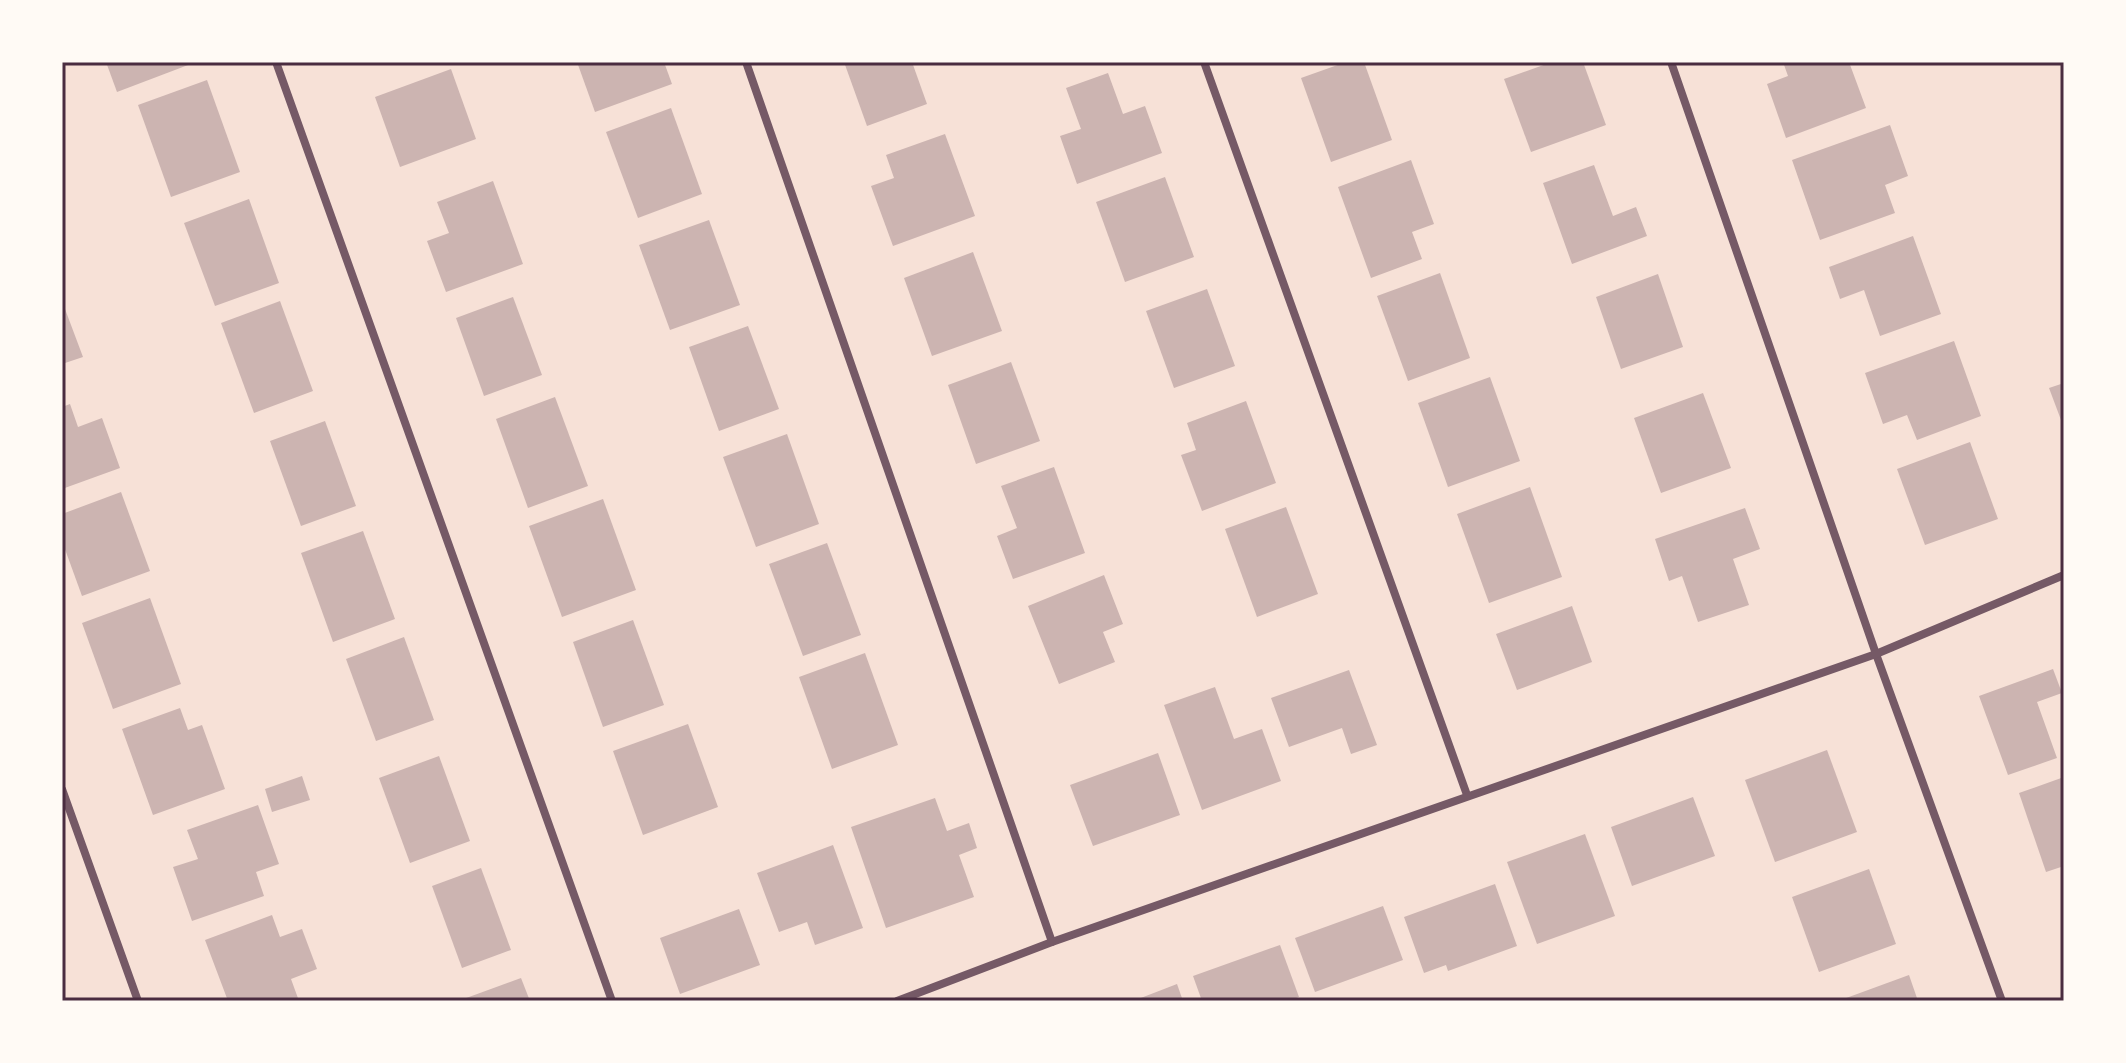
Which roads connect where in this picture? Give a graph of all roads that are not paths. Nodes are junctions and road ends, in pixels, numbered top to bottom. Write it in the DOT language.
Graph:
graph roads {
  1 [pos="276,62"];
  2 [pos="746,62"];
  3 [pos="1204,62"];
  4 [pos="1671,62"];
  5 [pos="2064,575"];
  6 [pos="1876,654"];
  7 [pos="62,789"];
  8 [pos="1467,795"];
  9 [pos="1052,942"];
  10 [pos="138,1001"];
  11 [pos="612,1001"];
  12 [pos="897,1001"];
  13 [pos="2002,1001"];
  1 -- 11 [label="street"];
  2 -- 9 [label="street"];
  3 -- 8 [label="street"];
  4 -- 6 [label="street"];
  5 -- 6 [label="street"];
  6 -- 8 [label="street"];
  6 -- 13 [label="street"];
  7 -- 10 [label="street"];
  8 -- 9 [label="street"];
  9 -- 12 [label="street"];
}
